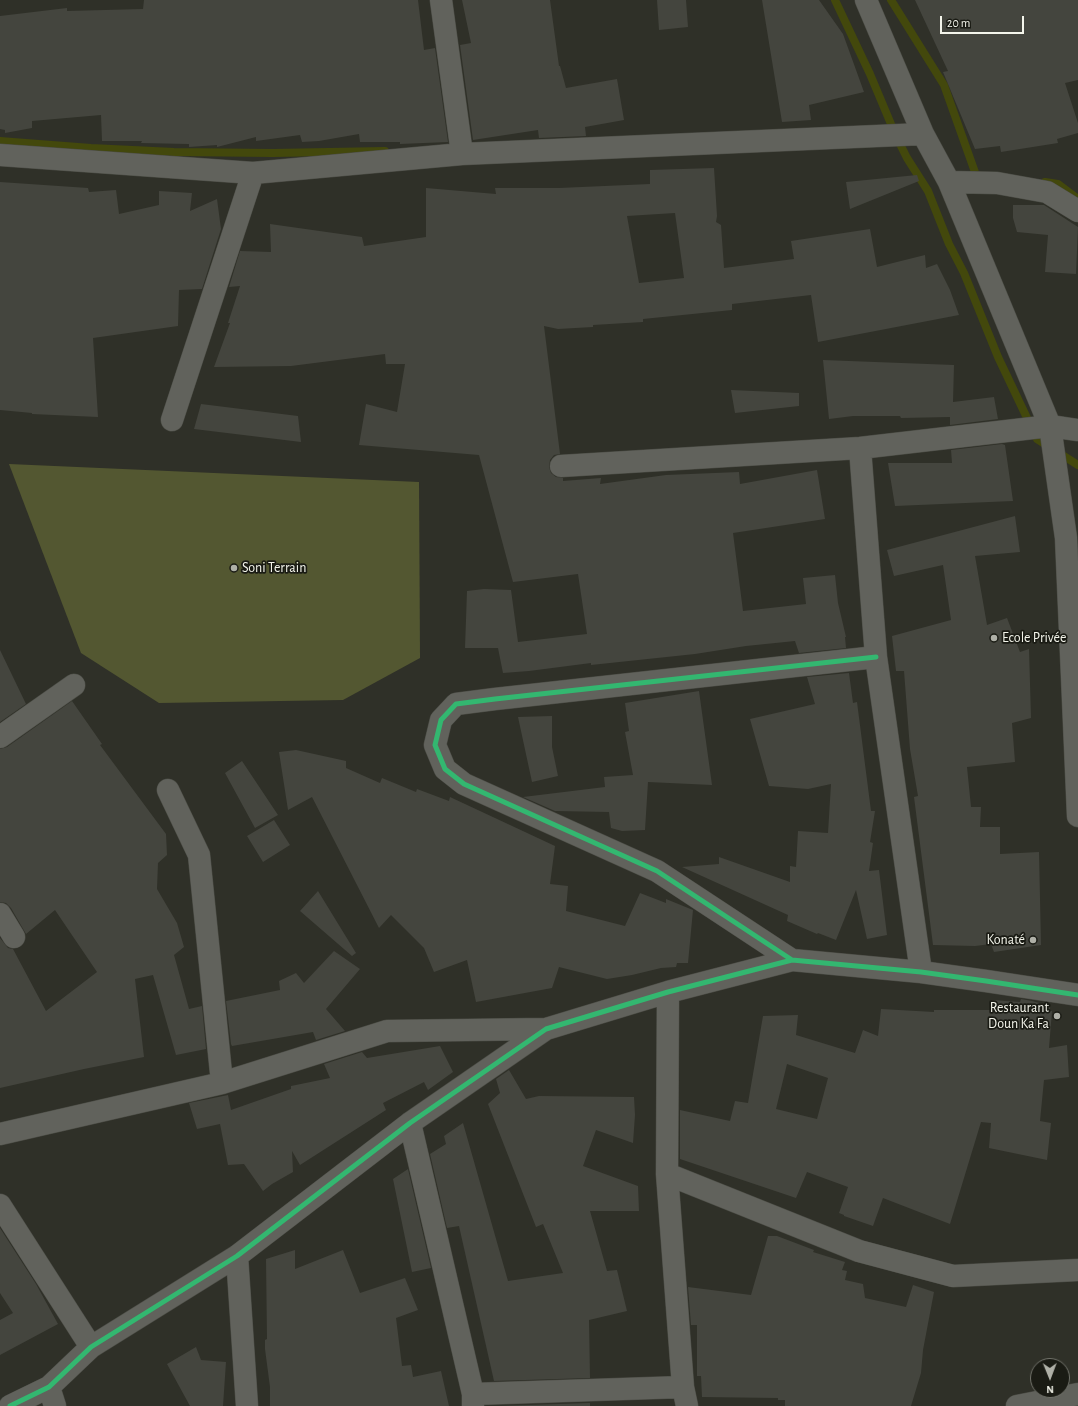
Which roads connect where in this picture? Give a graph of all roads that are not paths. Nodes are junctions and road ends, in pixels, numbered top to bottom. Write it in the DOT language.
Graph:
graph roads {
  1 [pos="441,0"];
  2 [pos="866,0"];
  3 [pos="922,134"];
  4 [pos="462,154"];
  5 [pos="0,156"];
  6 [pos="253,173"];
  7 [pos="949,182"];
  8 [pos="1078,212"];
  9 [pos="172,420"];
  10 [pos="1050,426"];
  11 [pos="1078,430"];
  12 [pos="860,448"];
  13 [pos="561,466"];
  14 [pos="876,657"];
  15 [pos="74,685"];
  16 [pos="0,737"];
  17 [pos="168,790"];
  18 [pos="1078,816"];
  19 [pos="0,914"];
  20 [pos="14,937"];
  21 [pos="792,960"];
  22 [pos="921,972"];
  23 [pos="668,992"];
  24 [pos="1078,995"];
  25 [pos="546,1029"];
  26 [pos="222,1083"];
  27 [pos="410,1123"];
  28 [pos="0,1134"];
  29 [pos="667,1174"];
  30 [pos="0,1205"];
  31 [pos="237,1256"];
  32 [pos="1078,1270"];
  33 [pos="91,1347"];
  34 [pos="1078,1394"];
  35 [pos="52,1396"];
  36 [pos="473,1400"];
  37 [pos="687,1400"];
  38 [pos="10,1406"];
  39 [pos="247,1406"];
  40 [pos="1017,1406"];
  1 -- 4 [label="street"];
  2 -- 3 [label="street"];
  3 -- 4 [label="street"];
  3 -- 7 [label="street"];
  4 -- 6 [label="street"];
  5 -- 6 [label="street"];
  6 -- 9 [label="street"];
  7 -- 8 [label="street"];
  7 -- 10 [label="street"];
  10 -- 11 [label="street"];
  10 -- 12 [label="street"];
  10 -- 18 [label="street"];
  12 -- 13 [label="street"];
  12 -- 14 [label="street"];
  14 -- 21 [label="street"];
  14 -- 22 [label="street"];
  15 -- 16 [label="street"];
  17 -- 26 [label="street"];
  19 -- 20 [label="street"];
  21 -- 22 [label="street"];
  21 -- 23 [label="street"];
  22 -- 24 [label="street"];
  23 -- 25 [label="street"];
  23 -- 29 [label="street"];
  25 -- 26 [label="street"];
  25 -- 27 [label="street"];
  26 -- 28 [label="street"];
  27 -- 31 [label="street"];
  27 -- 36 [label="street"];
  29 -- 32 [label="street"];
  29 -- 37 [label="street"];
  30 -- 33 [label="street"];
  31 -- 33 [label="street"];
  31 -- 39 [label="street"];
  33 -- 35 [label="street"];
  34 -- 40 [label="street"];
  35 -- 38 [label="street"];
  36 -- 37 [label="street"];
}
